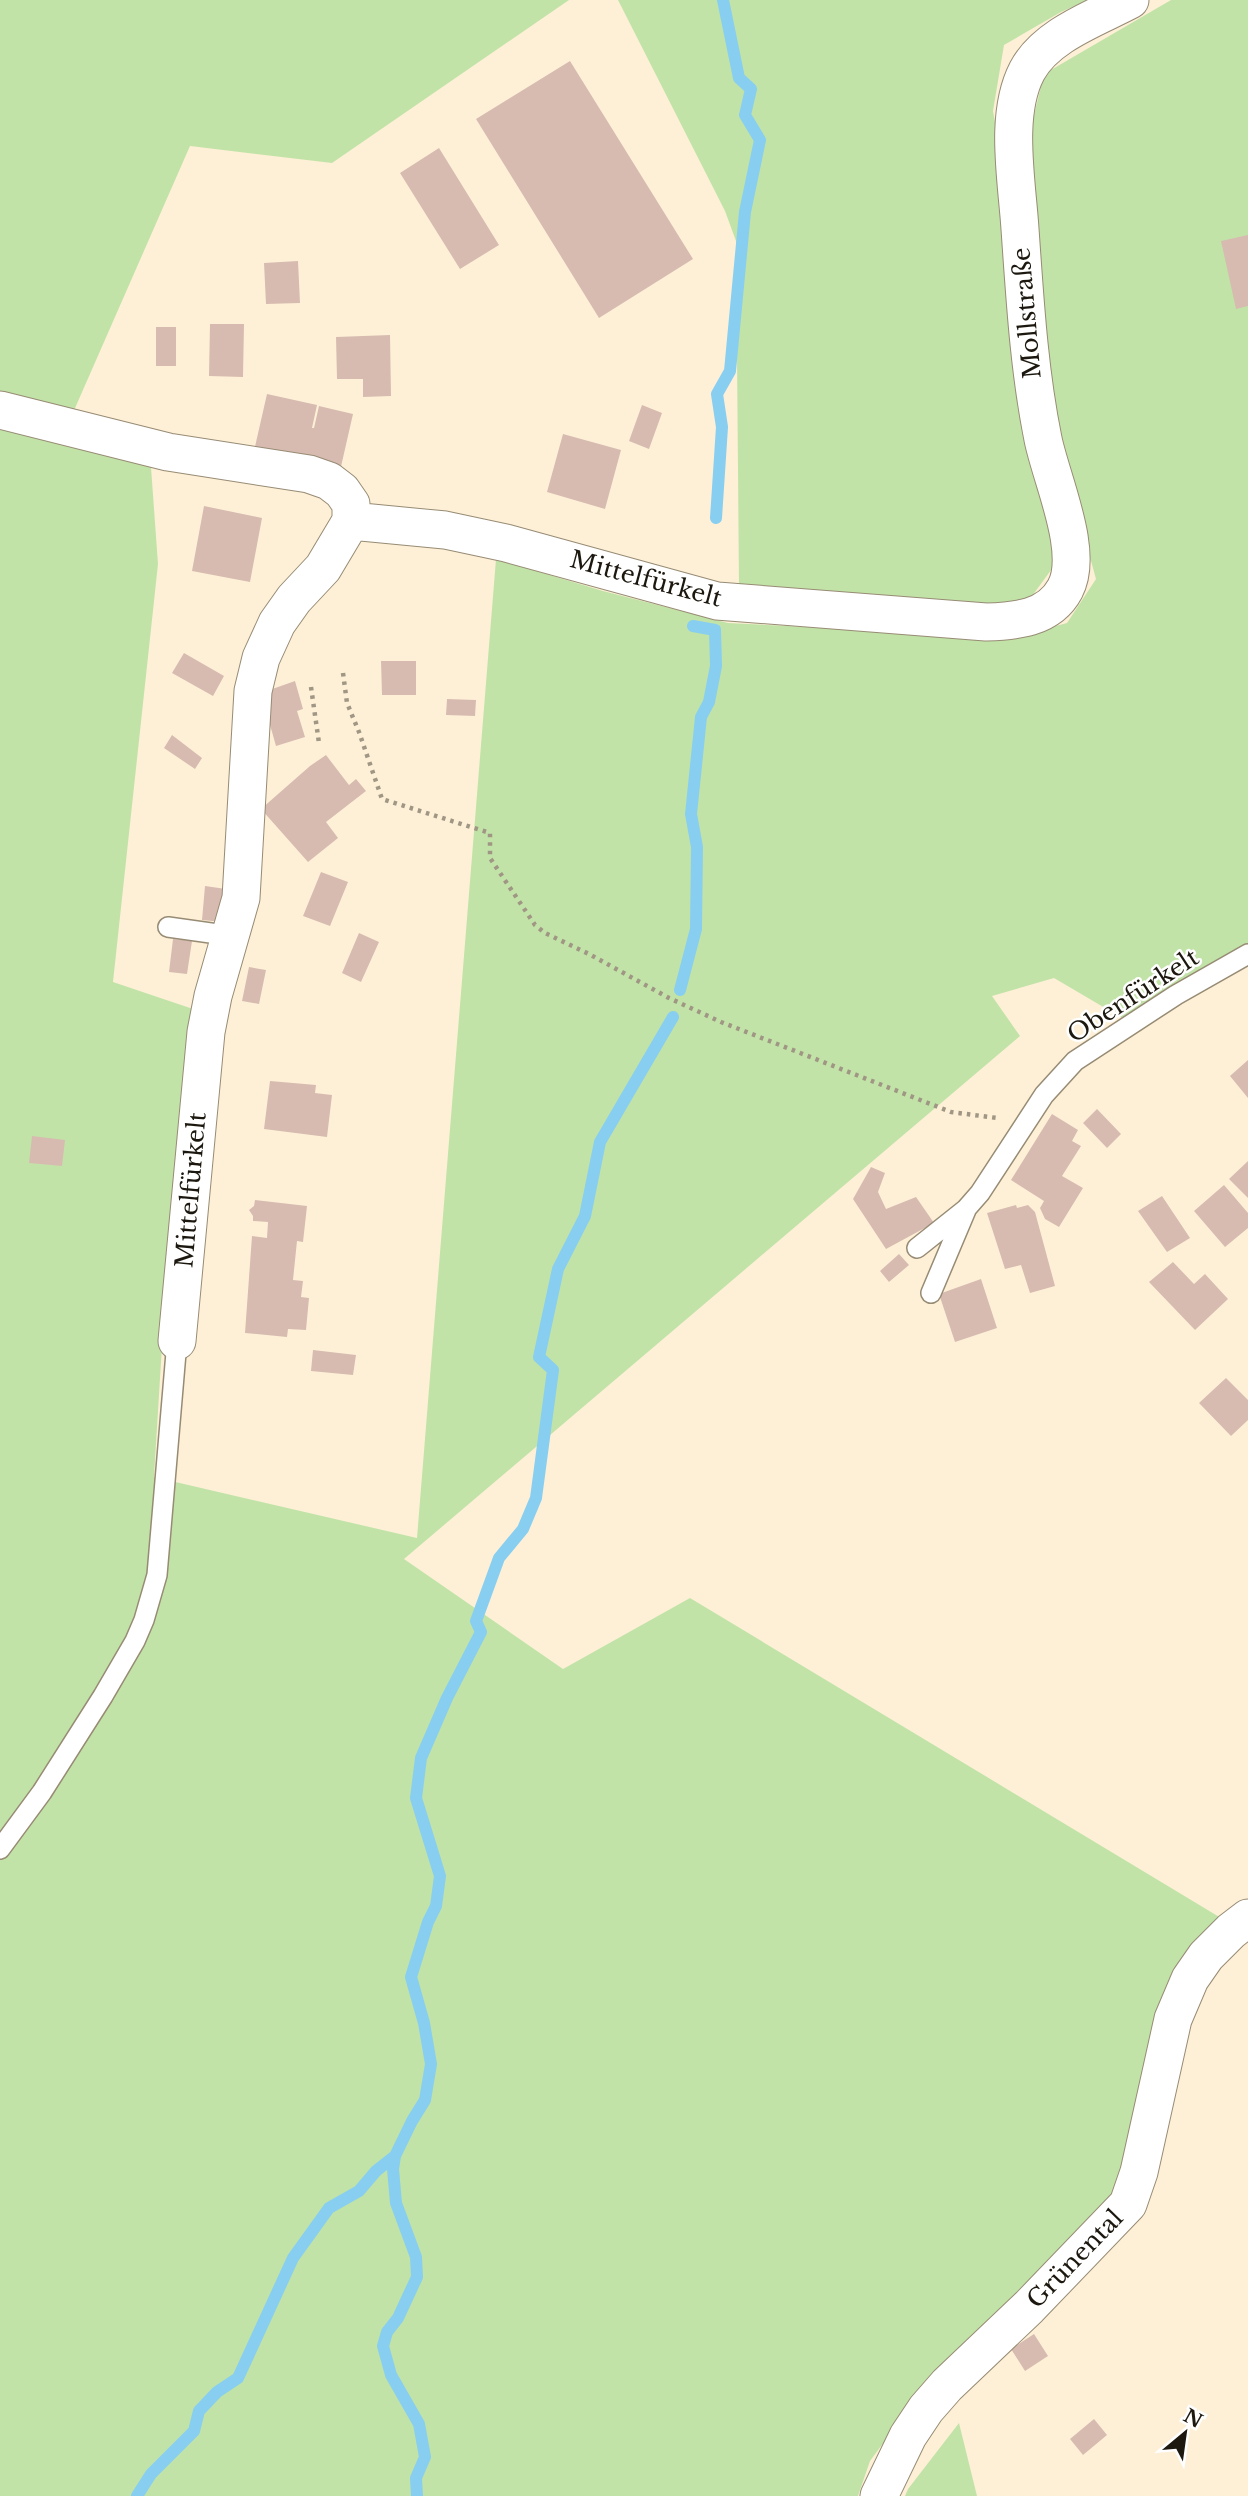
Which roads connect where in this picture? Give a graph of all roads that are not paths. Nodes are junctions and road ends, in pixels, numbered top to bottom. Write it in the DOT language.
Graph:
graph roads {
  1 [pos="1130,0"];
  2 [pos="0,410"];
  3 [pos="351,521"];
  4 [pos="986,622"];
  5 [pos="168,927"];
  6 [pos="232,936"];
  7 [pos="1248,954"];
  8 [pos="966,1209"];
  9 [pos="917,1248"];
  10 [pos="931,1293"];
  11 [pos="177,1341"];
  12 [pos="0,1849"];
  13 [pos="1248,1918"];
  14 [pos="879,2496"];
  1 -- 4 [label="street, Mollstraße"];
  2 -- 3 [label="street"];
  3 -- 4 [label="street, Mittelfürkelt"];
  3 -- 6 [label="street, Mittelfürkelt"];
  5 -- 6 [label="lane"];
  6 -- 11 [label="street, Mittelfürkelt"];
  7 -- 8 [label="lane, Obenfürkelt"];
  8 -- 9 [label="lane"];
  8 -- 10 [label="lane"];
  11 -- 12 [label="lane, Mittelfürkelt"];
  13 -- 14 [label="street, Grünental"];
}
